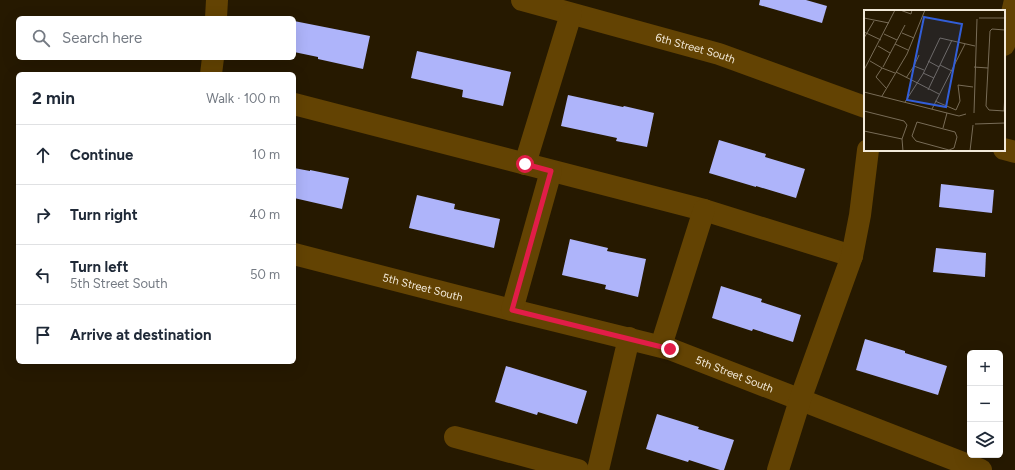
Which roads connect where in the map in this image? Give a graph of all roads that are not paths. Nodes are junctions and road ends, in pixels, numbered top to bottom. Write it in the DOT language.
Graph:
graph roads {
  1 [pos="217,0"];
  2 [pos="522,0"];
  3 [pos="1015,0"];
  4 [pos="571,14"];
  5 [pos="216,16"];
  6 [pos="1005,42"];
  7 [pos="213,60"];
  8 [pos="211,72"];
  9 [pos="296,105"];
  10 [pos="864,107"];
  11 [pos="1005,149"];
  12 [pos="868,151"];
  13 [pos="1015,152"];
  14 [pos="525,164"];
  15 [pos="551,171"];
  16 [pos="704,210"];
  17 [pos="296,255"];
  18 [pos="852,256"];
  19 [pos="512,310"];
  20 [pos="629,338"];
  21 [pos="661,346"];
  22 [pos="800,400"];
  23 [pos="455,437"];
  24 [pos="578,470"];
  25 [pos="598,470"];
  26 [pos="778,470"];
  27 [pos="981,470"];
  1 -- 5 [label="street"];
  2 -- 4 [label="street, 6th Street South"];
  3 -- 6 [label="street"];
  4 -- 10 [label="street, 6th Street South"];
  4 -- 14 [label="street"];
  7 -- 8 [label="street"];
  9 -- 14 [label="street"];
  11 -- 13 [label="street"];
  12 -- 18 [label="street"];
  14 -- 15 [label="street"];
  15 -- 16 [label="street"];
  15 -- 19 [label="street"];
  16 -- 18 [label="street"];
  16 -- 21 [label="street"];
  17 -- 19 [label="street, 5th Street South"];
  18 -- 22 [label="street"];
  19 -- 20 [label="street, 5th Street South"];
  20 -- 21 [label="street, 5th Street South"];
  20 -- 25 [label="street"];
  21 -- 22 [label="street, 5th Street South"];
  22 -- 26 [label="street"];
  22 -- 27 [label="street, 5th Street South"];
  23 -- 24 [label="street"];
}
